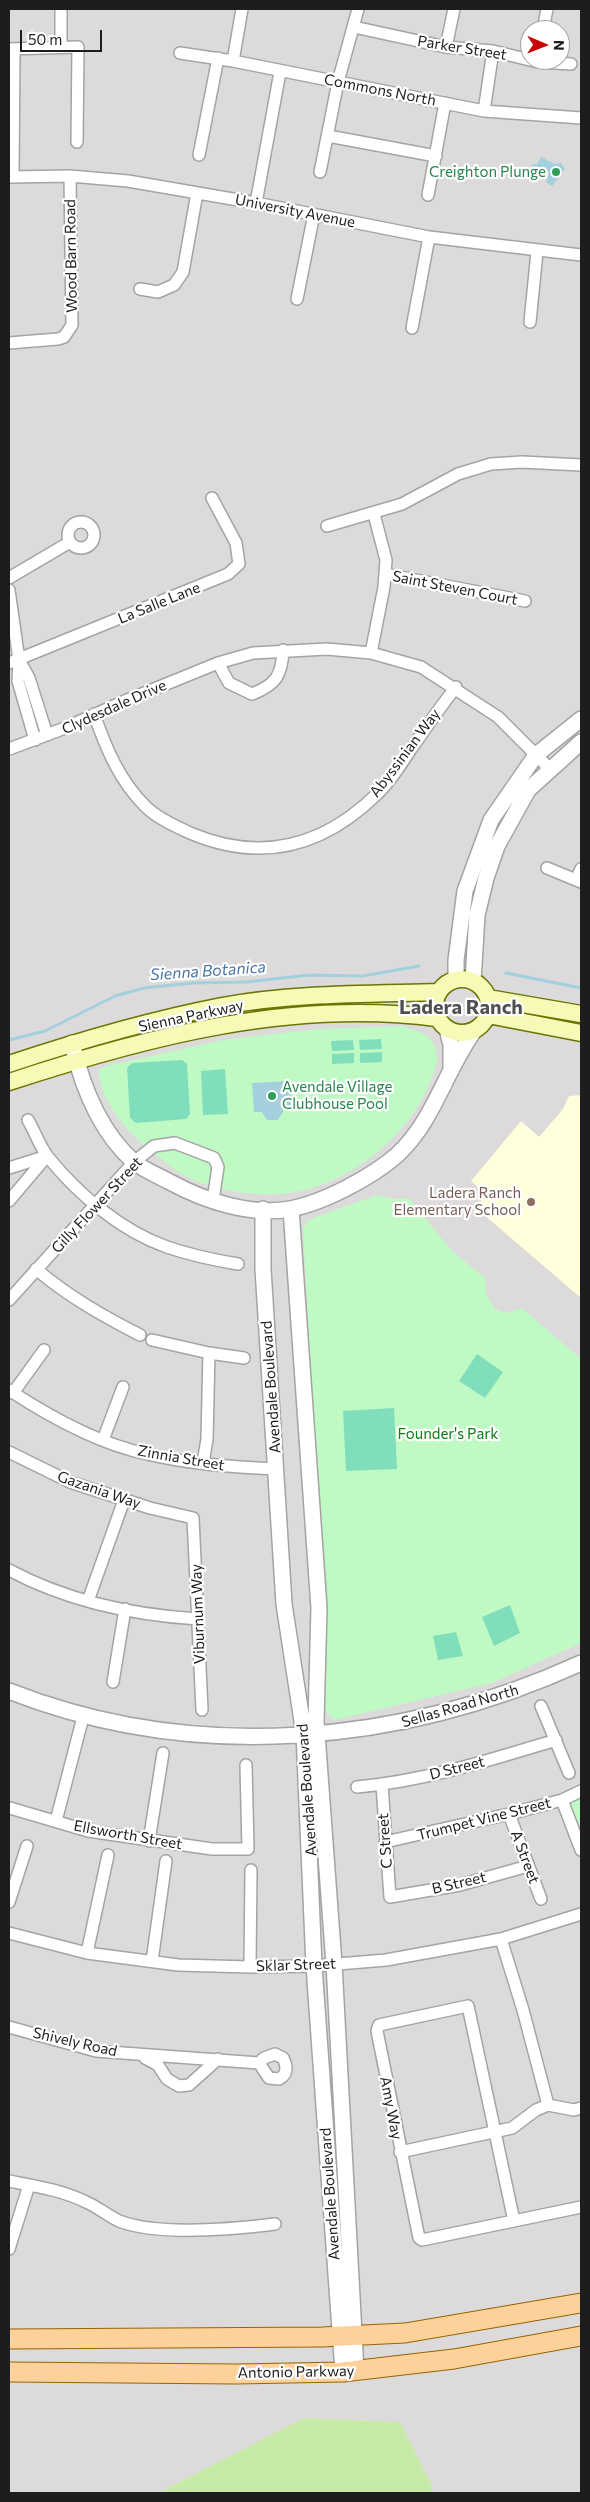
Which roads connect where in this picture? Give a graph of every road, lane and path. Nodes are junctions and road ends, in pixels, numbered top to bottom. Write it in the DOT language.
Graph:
graph roads {
  1 [pos="61,9"];
  2 [pos="242,9"];
  3 [pos="358,9"];
  4 [pos="454,9"];
  5 [pos="354,27"];
  6 [pos="61,47"];
  7 [pos="446,47"];
  8 [pos="11,49"];
  9 [pos="493,51"];
  10 [pos="180,53"];
  11 [pos="520,57"];
  12 [pos="218,58"];
  13 [pos="233,61"];
  14 [pos="280,72"];
  15 [pos="338,82"];
  16 [pos="445,103"];
  17 [pos="484,111"];
  18 [pos="581,118"];
  19 [pos="328,136"];
  20 [pos="77,142"];
  21 [pos="200,154"];
  22 [pos="436,156"];
  23 [pos="320,172"];
  24 [pos="70,176"];
  25 [pos="11,177"];
  26 [pos="198,193"];
  27 [pos="428,195"];
  28 [pos="256,203"];
  29 [pos="314,214"];
  30 [pos="429,237"];
  31 [pos="537,252"];
  32 [pos="581,255"];
  33 [pos="140,289"];
  34 [pos="297,299"];
  35 [pos="530,322"];
  36 [pos="412,328"];
  37 [pos="9,343"];
  38 [pos="581,465"];
  39 [pos="212,498"];
  40 [pos="374,514"];
  41 [pos="327,526"];
  42 [pos="70,542"];
  43 [pos="385,574"];
  44 [pos="9,578"];
  45 [pos="9,590"];
  46 [pos="525,601"];
  47 [pos="283,650"];
  48 [pos="371,653"];
  49 [pos="14,661"];
  50 [pos="218,663"];
  51 [pos="456,688"];
  52 [pos="94,714"];
  53 [pos="581,719"];
  54 [pos="47,735"];
  55 [pos="35,740"];
  56 [pos="581,742"];
  57 [pos="9,749"];
  58 [pos="536,755"];
  59 [pos="550,769"];
  60 [pos="547,868"];
  61 [pos="581,868"];
  62 [pos="578,881"];
  63 [pos="456,979"];
  64 [pos="473,981"];
  65 [pos="438,992"];
  66 [pos="488,998"];
  67 [pos="581,1014"];
  68 [pos="488,1015"];
  69 [pos="442,1024"];
  70 [pos="474,1031"];
  71 [pos="581,1033"];
  72 [pos="72,1043"];
  73 [pos="76,1061"];
  74 [pos="9,1064"];
  75 [pos="451,1068"];
  76 [pos="9,1082"];
  77 [pos="28,1120"];
  78 [pos="47,1156"];
  79 [pos="134,1162"];
  80 [pos="9,1168"];
  81 [pos="213,1200"];
  82 [pos="9,1201"];
  83 [pos="95,1205"];
  84 [pos="262,1209"];
  85 [pos="291,1209"];
  86 [pos="238,1264"];
  87 [pos="36,1270"];
  88 [pos="9,1300"];
  89 [pos="140,1335"];
  90 [pos="152,1340"];
  91 [pos="44,1350"];
  92 [pos="209,1353"];
  93 [pos="244,1358"];
  94 [pos="123,1387"];
  95 [pos="11,1391"];
  96 [pos="104,1440"];
  97 [pos="9,1452"];
  98 [pos="203,1463"];
  99 [pos="276,1469"];
  100 [pos="124,1500"];
  101 [pos="194,1518"];
  102 [pos="9,1570"];
  103 [pos="88,1602"];
  104 [pos="124,1609"];
  105 [pos="198,1619"];
  106 [pos="581,1663"];
  107 [pos="112,1682"];
  108 [pos="9,1691"];
  109 [pos="541,1706"];
  110 [pos="202,1710"];
  111 [pos="83,1717"];
  112 [pos="310,1734"];
  113 [pos="556,1740"];
  114 [pos="163,1753"];
  115 [pos="246,1765"];
  116 [pos="569,1773"];
  117 [pos="382,1785"];
  118 [pos="356,1788"];
  119 [pos="581,1791"];
  120 [pos="562,1800"];
  121 [pos="10,1808"];
  122 [pos="509,1814"];
  123 [pos="56,1821"];
  124 [pos="149,1841"];
  125 [pos="384,1842"];
  126 [pos="27,1846"];
  127 [pos="581,1850"];
  128 [pos="108,1855"];
  129 [pos="166,1861"];
  130 [pos="528,1866"];
  131 [pos="251,1870"];
  132 [pos="390,1896"];
  133 [pos="541,1899"];
  134 [pos="9,1902"];
  135 [pos="581,1914"];
  136 [pos="9,1933"];
  137 [pos="502,1940"];
  138 [pos="87,1953"];
  139 [pos="152,1961"];
  140 [pos="334,1964"];
  141 [pos="314,1966"];
  142 [pos="250,1967"];
  143 [pos="9,2027"];
  144 [pos="141,2056"];
  145 [pos="218,2059"];
  146 [pos="259,2063"];
  147 [pos="548,2105"];
  148 [pos="581,2108"];
  149 [pos="495,2132"];
  150 [pos="400,2152"];
  151 [pos="9,2181"];
  152 [pos="29,2185"];
  153 [pos="581,2207"];
  154 [pos="514,2221"];
  155 [pos="275,2224"];
  156 [pos="9,2249"];
  157 [pos="581,2303"];
  158 [pos="348,2335"];
  159 [pos="581,2336"];
  160 [pos="9,2339"];
  161 [pos="9,2372"];
  162 [pos="349,2372"];
  1 -- 6 [label="street"];
  2 -- 13 [label="street"];
  3 -- 5 [label="street"];
  4 -- 7 [label="street"];
  5 -- 7 [label="street, Parker Street"];
  5 -- 15 [label="street"];
  6 -- 8 [label="street"];
  6 -- 20 [label="street"];
  7 -- 9 [label="street, Parker Street"];
  8 -- 25 [label="street"];
  9 -- 11 [label="street, Parker Street"];
  9 -- 17 [label="street"];
  10 -- 12 [label="street, Commons North"];
  12 -- 13 [label="street, Commons North"];
  12 -- 21 [label="street"];
  13 -- 14 [label="street, Commons North"];
  14 -- 15 [label="street, Commons North"];
  14 -- 28 [label="street"];
  15 -- 16 [label="street, Commons North"];
  15 -- 19 [label="street"];
  16 -- 17 [label="street, Commons North"];
  16 -- 22 [label="street"];
  17 -- 18 [label="street, Commons North"];
  19 -- 22 [label="street"];
  19 -- 23 [label="street"];
  22 -- 27 [label="street"];
  24 -- 25 [label="street, University Avenue"];
  24 -- 26 [label="street, University Avenue"];
  24 -- 37 [label="street, Wood Barn Road"];
  26 -- 28 [label="street, University Avenue"];
  26 -- 33 [label="street"];
  28 -- 29 [label="street, University Avenue"];
  29 -- 30 [label="street, University Avenue"];
  29 -- 34 [label="street"];
  30 -- 31 [label="street, University Avenue"];
  30 -- 36 [label="street"];
  31 -- 32 [label="street, University Avenue"];
  31 -- 35 [label="street"];
  38 -- 40 [label="street"];
  39 -- 49 [label="street, La Salle Lane"];
  40 -- 41 [label="street"];
  40 -- 43 [label="street"];
  42 -- 44 [label="street"];
  43 -- 46 [label="street, Saint Steven Court"];
  43 -- 48 [label="street"];
  45 -- 49 [label="street"];
  47 -- 48 [label="street, Clydesdale Drive"];
  47 -- 50 [label="street, Clydesdale Drive"];
  47 -- 50 [label="street"];
  48 -- 51 [label="street, Clydesdale Drive"];
  49 -- 54 [label="street"];
  49 -- 55 [label="street"];
  50 -- 52 [label="street, Clydesdale Drive"];
  51 -- 52 [label="street, Abyssinian Way"];
  51 -- 58 [label="street, Clydesdale Drive"];
  52 -- 54 [label="street, Clydesdale Drive"];
  53 -- 58 [label="street"];
  54 -- 55 [label="street, Clydesdale Drive"];
  55 -- 57 [label="street, Clydesdale Drive"];
  56 -- 59 [label="street"];
  58 -- 59 [label="street, Clydesdale Drive"];
  58 -- 63 [label="street"];
  59 -- 64 [label="street"];
  60 -- 62 [label="street"];
  61 -- 62 [label="street"];
  63 -- 64 [label="main road"];
  63 -- 65 [label="main road"];
  64 -- 66 [label="main road"];
  65 -- 69 [label="main road"];
  65 -- 72 [label="main road, Sienna Parkway"];
  66 -- 67 [label="main road"];
  66 -- 68 [label="main road"];
  68 -- 70 [label="main road"];
  68 -- 71 [label="main road"];
  69 -- 70 [label="main road, Sienna Parkway"];
  69 -- 73 [label="main road, Sienna Parkway"];
  69 -- 75 [label="street"];
  70 -- 75 [label="street"];
  72 -- 73 [label="street"];
  72 -- 74 [label="main road, Sienna Parkway"];
  73 -- 76 [label="main road, Sienna Parkway"];
  73 -- 79 [label="street"];
  75 -- 85 [label="street"];
  77 -- 78 [label="street"];
  78 -- 80 [label="street"];
  78 -- 82 [label="street"];
  78 -- 83 [label="street"];
  79 -- 81 [label="street"];
  79 -- 81 [label="street, Gilly Flower Street"];
  79 -- 83 [label="street, Gilly Flower Street"];
  81 -- 84 [label="street"];
  83 -- 86 [label="street"];
  83 -- 87 [label="street, Gilly Flower Street"];
  84 -- 85 [label="street"];
  84 -- 99 [label="street, Avendale Boulevard"];
  85 -- 112 [label="street, Avendale Boulevard"];
  87 -- 88 [label="street, Gilly Flower Street"];
  87 -- 89 [label="street"];
  90 -- 92 [label="street"];
  91 -- 95 [label="street"];
  92 -- 93 [label="street"];
  92 -- 98 [label="street"];
  94 -- 96 [label="street"];
  95 -- 96 [label="street, Zinnia Street"];
  96 -- 98 [label="street, Zinnia Street"];
  97 -- 100 [label="street, Gazania Way"];
  98 -- 99 [label="street, Zinnia Street"];
  99 -- 112 [label="street, Avendale Boulevard"];
  100 -- 101 [label="street, Gazania Way"];
  100 -- 103 [label="street"];
  101 -- 105 [label="street, Viburnum Way"];
  102 -- 103 [label="street"];
  103 -- 104 [label="street"];
  104 -- 105 [label="street"];
  104 -- 107 [label="street"];
  105 -- 110 [label="street, Viburnum Way"];
  106 -- 112 [label="street, Sellas Road North"];
  108 -- 111 [label="street, Sellas Road North"];
  109 -- 113 [label="street"];
  111 -- 112 [label="street, Sellas Road North"];
  111 -- 123 [label="street"];
  112 -- 140 [label="street, Avendale Boulevard"];
  112 -- 141 [label="street, Avendale Boulevard"];
  113 -- 116 [label="street"];
  113 -- 117 [label="street, D Street"];
  114 -- 124 [label="street"];
  115 -- 124 [label="street, Ellsworth Street"];
  117 -- 118 [label="street, D Street"];
  117 -- 125 [label="street, C Street"];
  119 -- 120 [label="street, Trumpet Vine Street"];
  120 -- 122 [label="street, Trumpet Vine Street"];
  120 -- 127 [label="street"];
  121 -- 123 [label="street, Ellsworth Street"];
  122 -- 125 [label="street, Trumpet Vine Street"];
  122 -- 130 [label="street, A Street"];
  123 -- 124 [label="street, Ellsworth Street"];
  125 -- 132 [label="street, C Street"];
  126 -- 134 [label="street"];
  128 -- 138 [label="street"];
  129 -- 139 [label="street"];
  130 -- 132 [label="street, B Street"];
  130 -- 133 [label="street, A Street"];
  131 -- 142 [label="street"];
  135 -- 137 [label="street, Sklar Street"];
  136 -- 138 [label="street, Sklar Street"];
  137 -- 140 [label="street, Sklar Street"];
  137 -- 147 [label="street"];
  138 -- 139 [label="street, Sklar Street"];
  139 -- 142 [label="street, Sklar Street"];
  140 -- 141 [label="street, Sklar Street"];
  140 -- 158 [label="street, Avendale Boulevard"];
  141 -- 142 [label="street, Sklar Street"];
  141 -- 158 [label="street, Avendale Boulevard"];
  143 -- 144 [label="street, Shively Road"];
  144 -- 145 [label="street, Shively Road"];
  144 -- 145 [label="street, Shively Road"];
  145 -- 146 [label="street, Shively Road"];
  147 -- 148 [label="street"];
  147 -- 149 [label="street, Amy Way"];
  149 -- 150 [label="street, Amy Way"];
  149 -- 150 [label="street, Amy Way"];
  149 -- 154 [label="street"];
  150 -- 154 [label="street"];
  151 -- 152 [label="street"];
  152 -- 155 [label="street"];
  152 -- 156 [label="street"];
  153 -- 154 [label="street"];
  157 -- 158 [label="main road"];
  158 -- 160 [label="main road"];
  158 -- 162 [label="street, Avendale Boulevard"];
  159 -- 162 [label="main road, Antonio Parkway"];
  161 -- 162 [label="main road, Antonio Parkway"];
}
